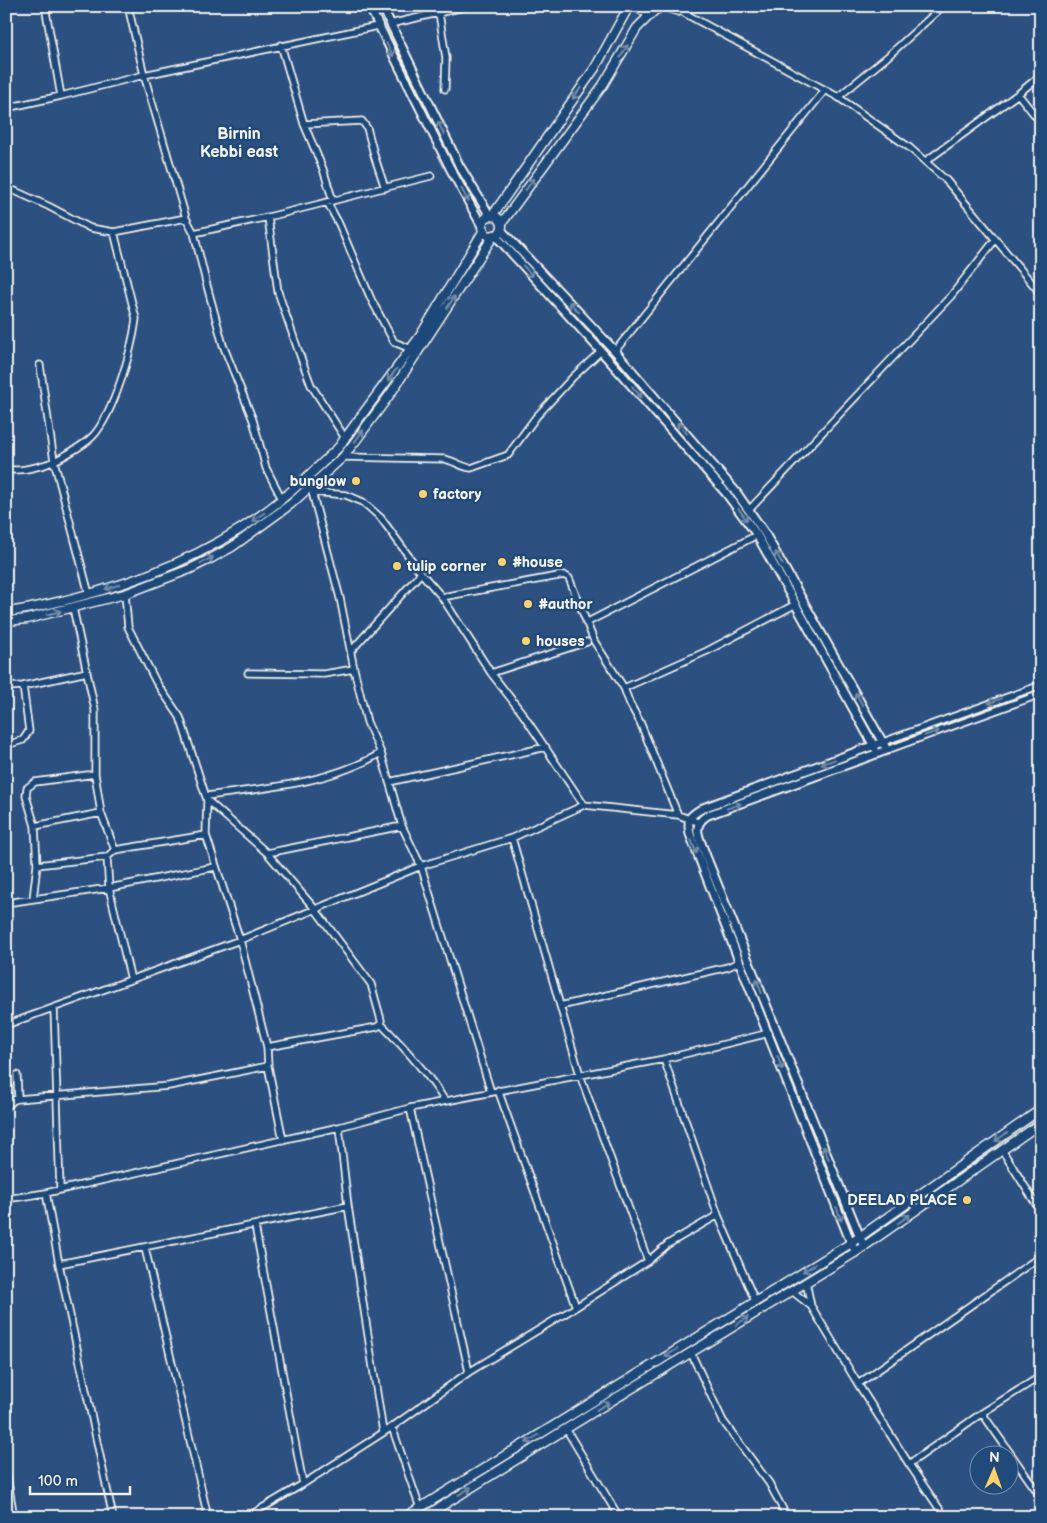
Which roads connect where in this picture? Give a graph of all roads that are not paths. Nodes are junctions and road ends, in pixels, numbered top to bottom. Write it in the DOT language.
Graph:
graph roads {
  1 [pos="44,6"];
  2 [pos="128,6"];
  3 [pos="369,6"];
  4 [pos="382,6"];
  5 [pos="468,6"];
  6 [pos="629,6"];
  7 [pos="636,6"];
  8 [pos="662,6"];
  9 [pos="675,6"];
  10 [pos="943,6"];
  11 [pos="653,12"];
  12 [pos="439,14"];
  13 [pos="686,14"];
  14 [pos="390,24"];
  15 [pos="378,26"];
  16 [pos="281,45"];
  17 [pos="144,74"];
  18 [pos="1041,75"];
  19 [pos="445,89"];
  20 [pos="825,90"];
  21 [pos="1018,94"];
  22 [pos="61,96"];
  23 [pos="838,97"];
  24 [pos="6,108"];
  25 [pos="1041,123"];
  26 [pos="304,124"];
  27 [pos="926,161"];
  28 [pos="431,176"];
  29 [pos="385,188"];
  30 [pos="6,189"];
  31 [pos="330,202"];
  32 [pos="491,216"];
  33 [pos="268,217"];
  34 [pos="186,218"];
  35 [pos="483,229"];
  36 [pos="498,231"];
  37 [pos="114,232"];
  38 [pos="194,233"];
  39 [pos="995,240"];
  40 [pos="1041,294"];
  41 [pos="411,349"];
  42 [pos="601,351"];
  43 [pos="615,351"];
  44 [pos="40,365"];
  45 [pos="345,438"];
  46 [pos="343,457"];
  47 [pos="54,462"];
  48 [pos="6,469"];
  49 [pos="310,490"];
  50 [pos="282,500"];
  51 [pos="749,510"];
  52 [pos="757,534"];
  53 [pos="421,573"];
  54 [pos="90,594"];
  55 [pos="125,594"];
  56 [pos="442,597"];
  57 [pos="796,604"];
  58 [pos="73,608"];
  59 [pos="6,612"];
  60 [pos="6,621"];
  61 [pos="586,623"];
  62 [pos="587,642"];
  63 [pos="351,651"];
  64 [pos="354,670"];
  65 [pos="87,672"];
  66 [pos="248,673"];
  67 [pos="490,673"];
  68 [pos="1041,685"];
  69 [pos="24,686"];
  70 [pos="6,687"];
  71 [pos="624,688"];
  72 [pos="1039,696"];
  73 [pos="883,742"];
  74 [pos="6,745"];
  75 [pos="874,746"];
  76 [pos="546,747"];
  77 [pos="887,750"];
  78 [pos="380,753"];
  79 [pos="877,754"];
  80 [pos="94,774"];
  81 [pos="389,782"];
  82 [pos="206,798"];
  83 [pos="584,805"];
  84 [pos="101,814"];
  85 [pos="678,815"];
  86 [pos="689,819"];
  87 [pos="698,822"];
  88 [pos="35,826"];
  89 [pos="402,826"];
  90 [pos="206,835"];
  91 [pos="512,838"];
  92 [pos="115,850"];
  93 [pos="267,852"];
  94 [pos="107,858"];
  95 [pos="37,865"];
  96 [pos="421,866"];
  97 [pos="215,867"];
  98 [pos="109,888"];
  99 [pos="33,899"];
  100 [pos="6,903"];
  101 [pos="315,909"];
  102 [pos="240,940"];
  103 [pos="739,962"];
  104 [pos="131,980"];
  105 [pos="560,1006"];
  106 [pos="54,1008"];
  107 [pos="768,1008"];
  108 [pos="760,1011"];
  109 [pos="381,1024"];
  110 [pos="6,1025"];
  111 [pos="769,1033"];
  112 [pos="266,1048"];
  113 [pos="664,1059"];
  114 [pos="268,1066"];
  115 [pos="17,1075"];
  116 [pos="580,1075"];
  117 [pos="498,1090"];
  118 [pos="491,1092"];
  119 [pos="56,1096"];
  120 [pos="18,1099"];
  121 [pos="444,1101"];
  122 [pos="6,1107"];
  123 [pos="410,1108"];
  124 [pos="1041,1109"];
  125 [pos="1041,1123"];
  126 [pos="339,1127"];
  127 [pos="283,1140"];
  128 [pos="1002,1150"];
  129 [pos="60,1190"];
  130 [pos="46,1193"];
  131 [pos="6,1199"];
  132 [pos="348,1206"];
  133 [pos="1041,1212"];
  134 [pos="718,1215"];
  135 [pos="255,1226"];
  136 [pos="859,1238"];
  137 [pos="851,1243"];
  138 [pos="864,1247"];
  139 [pos="145,1248"];
  140 [pos="856,1252"];
  141 [pos="1041,1256"];
  142 [pos="648,1261"];
  143 [pos="60,1264"];
  144 [pos="806,1282"];
  145 [pos="792,1291"];
  146 [pos="755,1302"];
  147 [pos="812,1306"];
  148 [pos="576,1307"];
  149 [pos="691,1353"];
  150 [pos="469,1372"];
  151 [pos="1041,1376"];
  152 [pos="858,1384"];
  153 [pos="982,1413"];
  154 [pos="392,1427"];
  155 [pos="566,1429"];
  156 [pos="383,1432"];
  157 [pos="909,1464"];
  158 [pos="6,1471"];
  159 [pos="303,1484"];
  160 [pos="1041,1497"];
  161 [pos="420,1508"];
  162 [pos="14,1517"];
  163 [pos="113,1517"];
  164 [pos="208,1517"];
  165 [pos="247,1517"];
  166 [pos="405,1517"];
  167 [pos="424,1517"];
  168 [pos="619,1517"];
  169 [pos="787,1517"];
  170 [pos="945,1517"];
  1 -- 22 [label="street"];
  2 -- 17 [label="street"];
  3 -- 15 [label="street"];
  4 -- 14 [label="street"];
  5 -- 12 [label="street"];
  6 -- 32 [label="main road, one-way"];
  7 -- 11 [label="main road"];
  8 -- 11 [label="main road"];
  8 -- 13 [label="street"];
  9 -- 13 [label="street"];
  10 -- 23 [label="street"];
  36 -- 11 [label="main road, one-way"];
  12 -- 14 [label="street"];
  12 -- 19 [label="street"];
  13 -- 20 [label="street"];
  32 -- 14 [label="street, one-way"];
  15 -- 16 [label="street"];
  15 -- 35 [label="street, one-way"];
  16 -- 17 [label="street"];
  16 -- 26 [label="street"];
  17 -- 22 [label="street"];
  17 -- 34 [label="street"];
  18 -- 21 [label="street"];
  20 -- 23 [label="street"];
  20 -- 43 [label="street"];
  21 -- 25 [label="street"];
  21 -- 27 [label="street"];
  22 -- 24 [label="street"];
  23 -- 27 [label="street"];
  26 -- 29 [label="street"];
  26 -- 31 [label="street"];
  27 -- 39 [label="street"];
  28 -- 29 [label="street"];
  29 -- 31 [label="street"];
  30 -- 37 [label="street"];
  31 -- 33 [label="street"];
  31 -- 41 [label="street"];
  32 -- 35 [label="main road"];
  32 -- 36 [label="main road"];
  33 -- 38 [label="street"];
  33 -- 45 [label="street"];
  34 -- 37 [label="street"];
  34 -- 38 [label="street"];
  35 -- 36 [label="main road"];
  35 -- 41 [label="main road"];
  36 -- 42 [label="street, one-way"];
  43 -- 36 [label="street, one-way"];
  46 -- 36 [label="main road, one-way"];
  37 -- 47 [label="street"];
  38 -- 50 [label="street"];
  39 -- 40 [label="street"];
  39 -- 51 [label="street"];
  41 -- 45 [label="main road, one-way"];
  42 -- 46 [label="street"];
  42 -- 52 [label="street, one-way"];
  51 -- 43 [label="street, one-way"];
  44 -- 47 [label="street"];
  45 -- 50 [label="main road"];
  46 -- 49 [label="main road"];
  47 -- 48 [label="street"];
  47 -- 54 [label="street"];
  49 -- 53 [label="street"];
  55 -- 49 [label="main road, one-way"];
  49 -- 63 [label="street"];
  50 -- 54 [label="main road, one-way"];
  73 -- 51 [label="street, one-way"];
  52 -- 57 [label="street"];
  52 -- 61 [label="street"];
  53 -- 56 [label="street"];
  53 -- 63 [label="street"];
  54 -- 59 [label="main road"];
  55 -- 58 [label="main road"];
  55 -- 82 [label="street"];
  56 -- 61 [label="street"];
  56 -- 67 [label="street"];
  57 -- 71 [label="street"];
  57 -- 75 [label="street"];
  60 -- 58 [label="main road, one-way"];
  58 -- 65 [label="street"];
  61 -- 71 [label="street"];
  62 -- 67 [label="street"];
  63 -- 64 [label="street"];
  64 -- 66 [label="street"];
  64 -- 78 [label="street"];
  65 -- 69 [label="street"];
  65 -- 80 [label="street"];
  67 -- 76 [label="street"];
  68 -- 73 [label="street, one-way"];
  69 -- 70 [label="street"];
  69 -- 74 [label="street"];
  71 -- 85 [label="street"];
  77 -- 72 [label="street, one-way"];
  73 -- 75 [label="street"];
  73 -- 77 [label="street"];
  75 -- 79 [label="street"];
  75 -- 86 [label="street, one-way"];
  76 -- 81 [label="street"];
  76 -- 83 [label="street"];
  77 -- 79 [label="street"];
  78 -- 81 [label="street"];
  78 -- 82 [label="street"];
  87 -- 79 [label="street, one-way"];
  80 -- 84 [label="street"];
  80 -- 88 [label="street"];
  81 -- 89 [label="street"];
  82 -- 90 [label="street"];
  82 -- 93 [label="street"];
  83 -- 85 [label="street"];
  83 -- 91 [label="street"];
  84 -- 88 [label="street"];
  84 -- 92 [label="street"];
  85 -- 86 [label="street"];
  86 -- 87 [label="street"];
  86 -- 103 [label="street, one-way"];
  107 -- 87 [label="street, one-way"];
  88 -- 95 [label="street"];
  89 -- 93 [label="street"];
  89 -- 96 [label="street"];
  90 -- 92 [label="street"];
  90 -- 97 [label="street"];
  91 -- 96 [label="street"];
  91 -- 105 [label="street"];
  92 -- 94 [label="street"];
  93 -- 101 [label="street"];
  94 -- 95 [label="street"];
  94 -- 98 [label="street"];
  95 -- 99 [label="street"];
  96 -- 101 [label="street"];
  96 -- 118 [label="street"];
  97 -- 98 [label="street"];
  97 -- 102 [label="street"];
  98 -- 99 [label="street"];
  98 -- 104 [label="street"];
  99 -- 100 [label="street"];
  101 -- 102 [label="street"];
  101 -- 109 [label="street"];
  102 -- 104 [label="street"];
  102 -- 112 [label="street"];
  103 -- 105 [label="street"];
  103 -- 108 [label="street"];
  104 -- 106 [label="street"];
  105 -- 116 [label="street"];
  106 -- 110 [label="street"];
  106 -- 119 [label="street"];
  107 -- 108 [label="street"];
  136 -- 107 [label="street, one-way"];
  108 -- 111 [label="street"];
  109 -- 112 [label="street"];
  109 -- 121 [label="street"];
  111 -- 113 [label="street"];
  111 -- 137 [label="street, one-way"];
  112 -- 114 [label="street"];
  113 -- 116 [label="street"];
  113 -- 134 [label="street"];
  114 -- 119 [label="street"];
  114 -- 127 [label="street"];
  115 -- 120 [label="street"];
  116 -- 117 [label="street"];
  116 -- 142 [label="street"];
  117 -- 118 [label="street"];
  117 -- 148 [label="street"];
  118 -- 121 [label="street"];
  119 -- 120 [label="street"];
  119 -- 129 [label="street"];
  120 -- 122 [label="street"];
  121 -- 123 [label="street"];
  123 -- 126 [label="street"];
  123 -- 150 [label="street"];
  124 -- 136 [label="main road, one-way"];
  125 -- 128 [label="main road"];
  126 -- 127 [label="street"];
  126 -- 132 [label="street"];
  127 -- 129 [label="street"];
  128 -- 133 [label="street"];
  138 -- 128 [label="main road, one-way"];
  129 -- 130 [label="street"];
  130 -- 131 [label="street"];
  130 -- 143 [label="street"];
  132 -- 135 [label="street"];
  132 -- 156 [label="street"];
  134 -- 142 [label="street"];
  134 -- 146 [label="street"];
  135 -- 139 [label="street"];
  135 -- 159 [label="street"];
  136 -- 137 [label="main road"];
  136 -- 138 [label="street"];
  137 -- 140 [label="street"];
  137 -- 146 [label="main road, one-way"];
  138 -- 140 [label="main road"];
  139 -- 143 [label="street"];
  139 -- 164 [label="street"];
  140 -- 144 [label="main road"];
  141 -- 152 [label="street"];
  142 -- 148 [label="street"];
  143 -- 163 [label="street"];
  144 -- 145 [label="main road"];
  144 -- 147 [label="street"];
  145 -- 147 [label="street"];
  149 -- 145 [label="main road, one-way"];
  146 -- 161 [label="main road, one-way"];
  147 -- 152 [label="street"];
  148 -- 150 [label="street"];
  155 -- 149 [label="main road, one-way"];
  149 -- 169 [label="street"];
  150 -- 154 [label="street"];
  151 -- 153 [label="street"];
  152 -- 157 [label="street"];
  153 -- 157 [label="street"];
  153 -- 160 [label="street"];
  154 -- 156 [label="street"];
  154 -- 161 [label="street"];
  167 -- 155 [label="main road, one-way"];
  155 -- 168 [label="street"];
  156 -- 159 [label="street"];
  157 -- 170 [label="street"];
  158 -- 162 [label="street"];
  159 -- 165 [label="street"];
  161 -- 166 [label="main road"];
}
